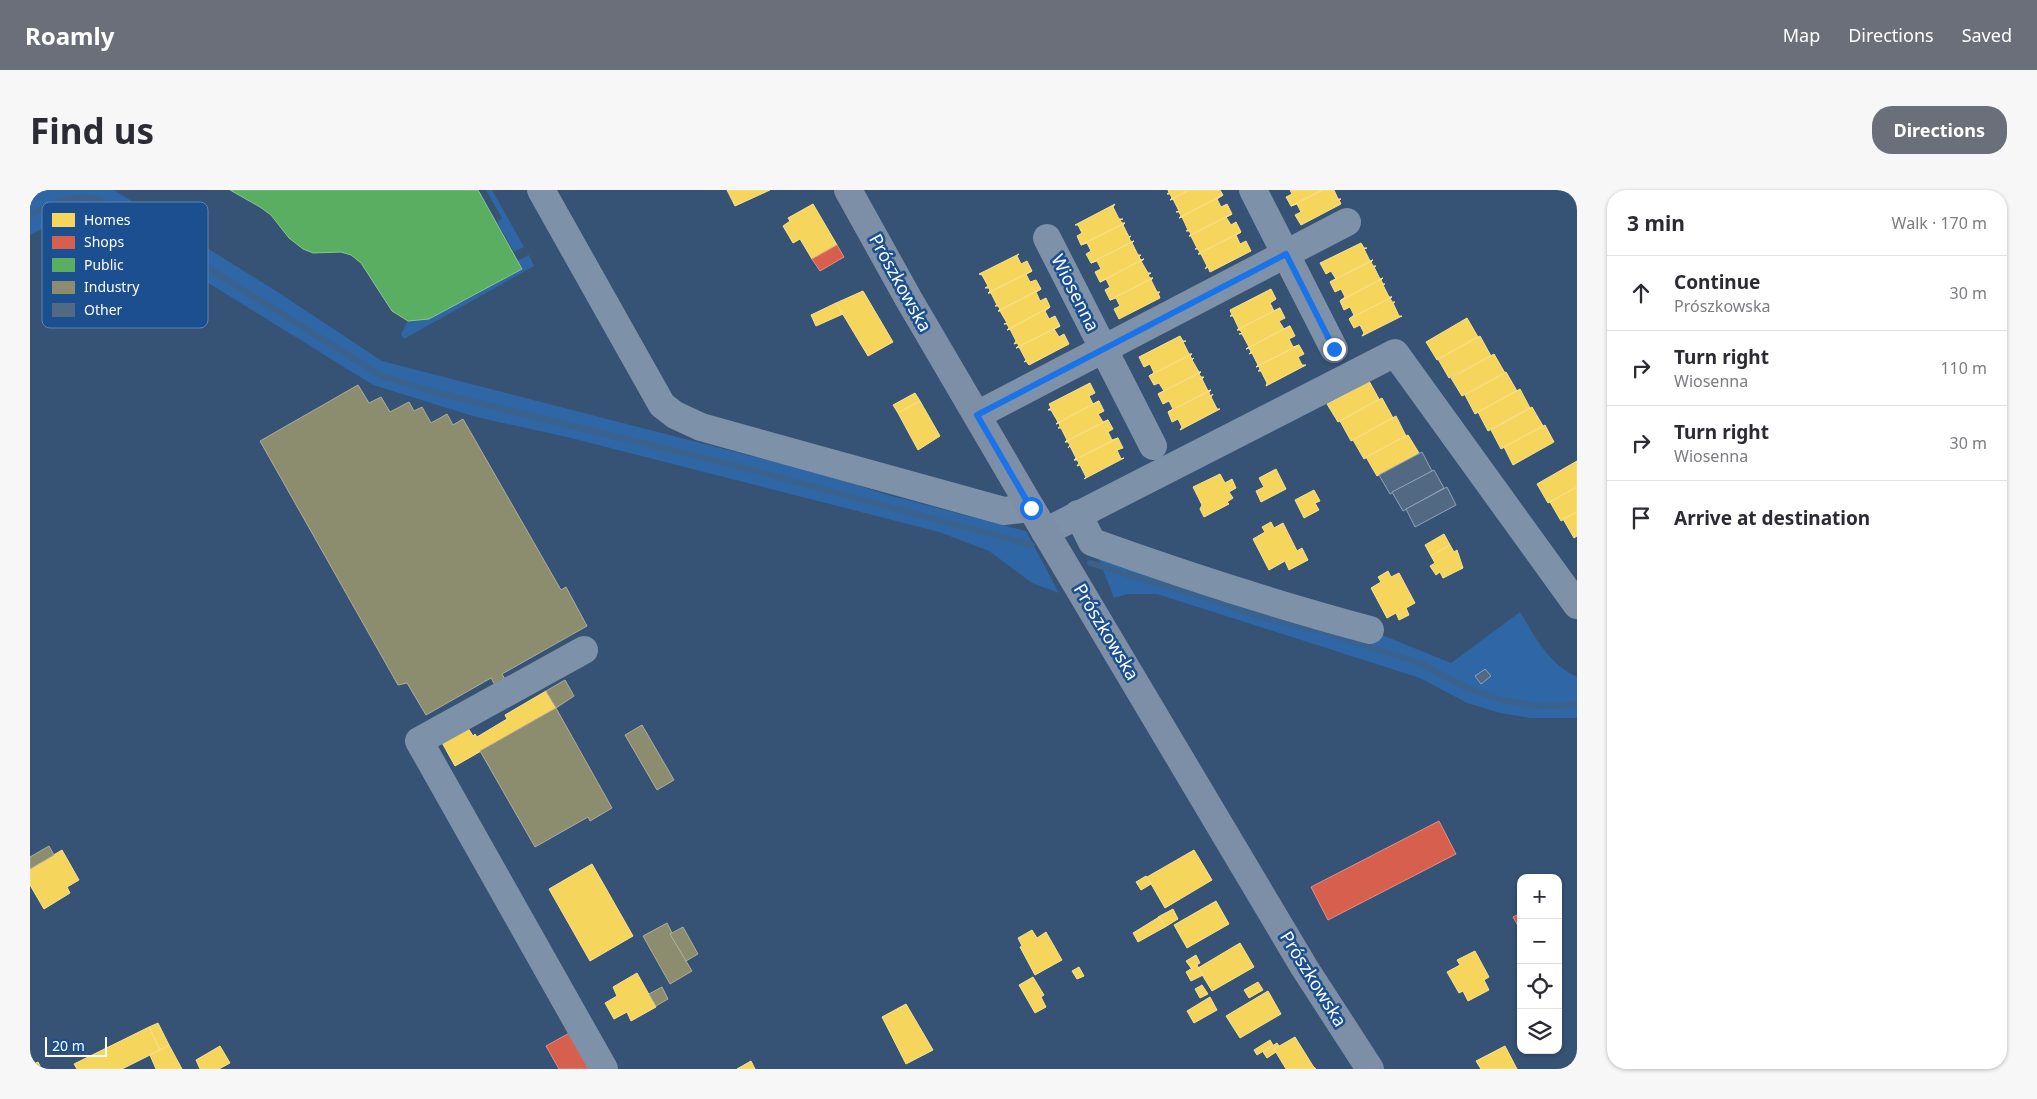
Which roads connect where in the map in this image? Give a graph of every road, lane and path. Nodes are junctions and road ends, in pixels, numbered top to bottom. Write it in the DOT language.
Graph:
graph roads {
  1 [pos="541,190"];
  2 [pos="848,190"];
  3 [pos="1253,190"];
  4 [pos="1347,222"];
  5 [pos="1047,238"];
  6 [pos="1286,254"];
  7 [pos="1104,348"];
  8 [pos="1334,349"];
  9 [pos="977,415"];
  10 [pos="1153,446"];
  11 [pos="1031,508"];
  12 [pos="1078,514"];
  13 [pos="1045,532"];
  14 [pos="1577,605"];
  15 [pos="1370,630"];
  16 [pos="584,650"];
  17 [pos="604,1069"];
  18 [pos="1370,1069"];
  1 -- 11 [label="street"];
  2 -- 9 [label="main road, Prószkowska"];
  3 -- 6 [label="street"];
  4 -- 6 [label="street, Wiosenna"];
  5 -- 7 [label="street, Wiosenna"];
  6 -- 7 [label="street, Wiosenna"];
  6 -- 8 [label="street"];
  7 -- 9 [label="street, Wiosenna"];
  7 -- 10 [label="street, Wiosenna"];
  9 -- 11 [label="main road, Prószkowska"];
  11 -- 13 [label="main road, Prószkowska"];
  12 -- 13 [label="street"];
  12 -- 14 [label="street"];
  12 -- 15 [label="street"];
  13 -- 18 [label="main road, Prószkowska"];
  16 -- 17 [label="street"];
}
